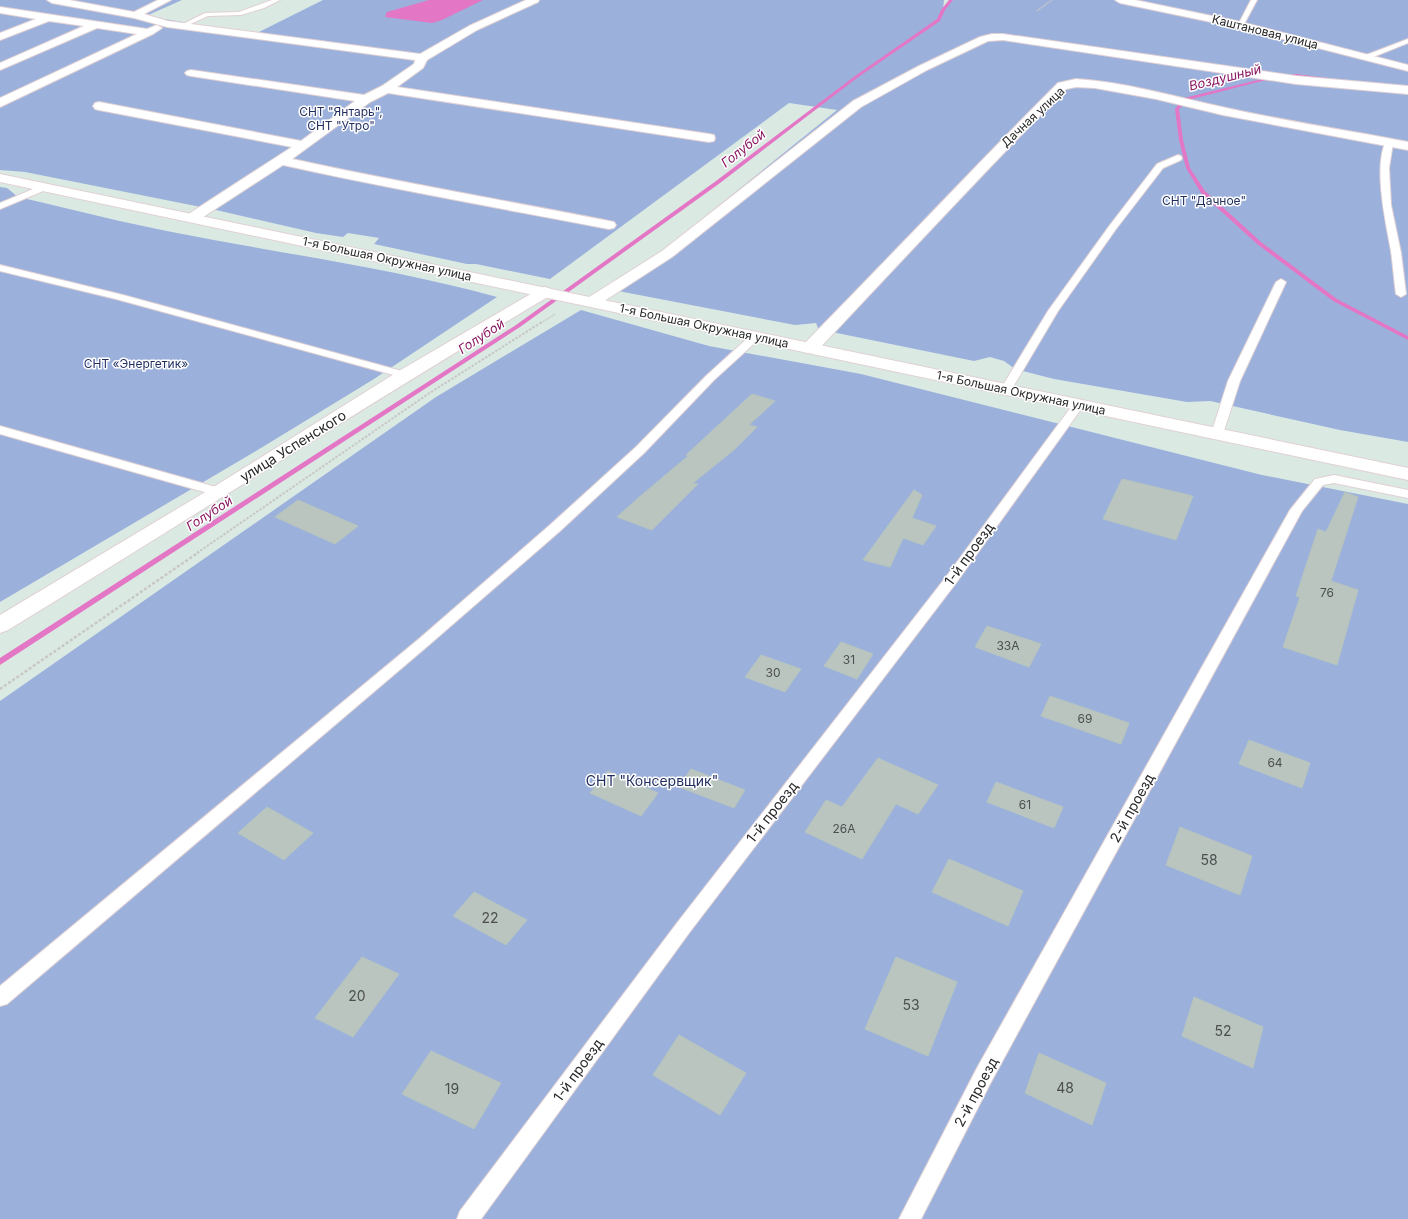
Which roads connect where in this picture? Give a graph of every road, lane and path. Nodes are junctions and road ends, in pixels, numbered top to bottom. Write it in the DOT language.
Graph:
graph roads {
  1 [pos="52,0"];
  2 [pos="166,0"];
  3 [pos="277,0"];
  4 [pos="534,0"];
  5 [pos="1052,0"];
  6 [pos="1120,0"];
  7 [pos="1254,0"];
  8 [pos="0,10"];
  9 [pos="1037,11"];
  10 [pos="135,15"];
  11 [pos="46,18"];
  12 [pos="167,24"];
  13 [pos="95,25"];
  14 [pos="1241,25"];
  15 [pos="182,26"];
  16 [pos="149,32"];
  17 [pos="0,37"];
  18 [pos="1408,41"];
  19 [pos="1365,57"];
  20 [pos="422,58"];
  21 [pos="0,67"];
  22 [pos="1408,68"];
  23 [pos="191,73"];
  24 [pos="386,89"];
  25 [pos="1408,90"];
  26 [pos="366,99"];
  27 [pos="0,103"];
  28 [pos="99,106"];
  29 [pos="709,138"];
  30 [pos="1389,143"];
  31 [pos="303,145"];
  32 [pos="1408,146"];
  33 [pos="1178,158"];
  34 [pos="281,161"];
  35 [pos="0,178"];
  36 [pos="45,186"];
  37 [pos="0,206"];
  38 [pos="192,218"];
  39 [pos="609,225"];
  40 [pos="0,268"];
  41 [pos="1281,282"];
  42 [pos="545,292"];
  43 [pos="1401,294"];
  44 [pos="585,301"];
  45 [pos="755,337"];
  46 [pos="810,348"];
  47 [pos="405,375"];
  48 [pos="1006,390"];
  49 [pos="1078,405"];
  50 [pos="0,430"];
  51 [pos="1217,434"];
  52 [pos="1408,474"];
  53 [pos="219,492"];
  54 [pos="1408,494"];
  55 [pos="0,624"];
  56 [pos="0,688"];
  57 [pos="0,998"];
  58 [pos="468,1219"];
  59 [pos="910,1219"];
  1 -- 10 [label="street"];
  2 -- 10 [label="street"];
  3 -- 15 [label="lane"];
  4 -- 20 [label="street"];
  5 -- 9 [label="path"];
  6 -- 14 [label="street, Каштановая улица"];
  7 -- 14 [label="lane"];
  8 -- 11 [label="street"];
  10 -- 12 [label="street"];
  11 -- 13 [label="street"];
  11 -- 17 [label="street"];
  12 -- 15 [label="street"];
  12 -- 16 [label="street"];
  13 -- 16 [label="street"];
  13 -- 21 [label="street"];
  14 -- 19 [label="street, Каштановая улица"];
  15 -- 20 [label="street"];
  16 -- 27 [label="street"];
  18 -- 19 [label="lane"];
  19 -- 22 [label="street, Каштановая улица"];
  20 -- 24 [label="street"];
  23 -- 26 [label="street"];
  24 -- 26 [label="street"];
  24 -- 29 [label="street"];
  25 -- 44 [label="street"];
  26 -- 31 [label="street"];
  28 -- 31 [label="street"];
  30 -- 32 [label="street, Дачная улица"];
  30 -- 43 [label="lane"];
  30 -- 46 [label="street, Дачная улица"];
  31 -- 34 [label="street"];
  33 -- 48 [label="lane"];
  34 -- 38 [label="street"];
  34 -- 39 [label="street"];
  35 -- 36 [label="street, 1-я Большая Окружная улица"];
  36 -- 37 [label="lane"];
  36 -- 38 [label="street, 1-я Большая Окружная улица"];
  38 -- 42 [label="street, 1-я Большая Окружная улица"];
  40 -- 47 [label="lane"];
  41 -- 51 [label="lane"];
  42 -- 44 [label="street, 1-я Большая Окружная улица"];
  42 -- 47 [label="street, улица Успенского"];
  44 -- 45 [label="street, 1-я Большая Окружная улица"];
  44 -- 56 [label="path"];
  45 -- 46 [label="street, 1-я Большая Окружная улица"];
  45 -- 57 [label="lane"];
  46 -- 48 [label="street, 1-я Большая Окружная улица"];
  47 -- 53 [label="street, улица Успенского"];
  48 -- 49 [label="street, 1-я Большая Окружная улица"];
  49 -- 51 [label="street, 1-я Большая Окружная улица"];
  49 -- 58 [label="lane, 1-й проезд"];
  50 -- 53 [label="lane"];
  51 -- 52 [label="street, 1-я Большая Окружная улица"];
  53 -- 55 [label="street, улица Успенского"];
  54 -- 59 [label="lane, 2-й проезд"];
}
